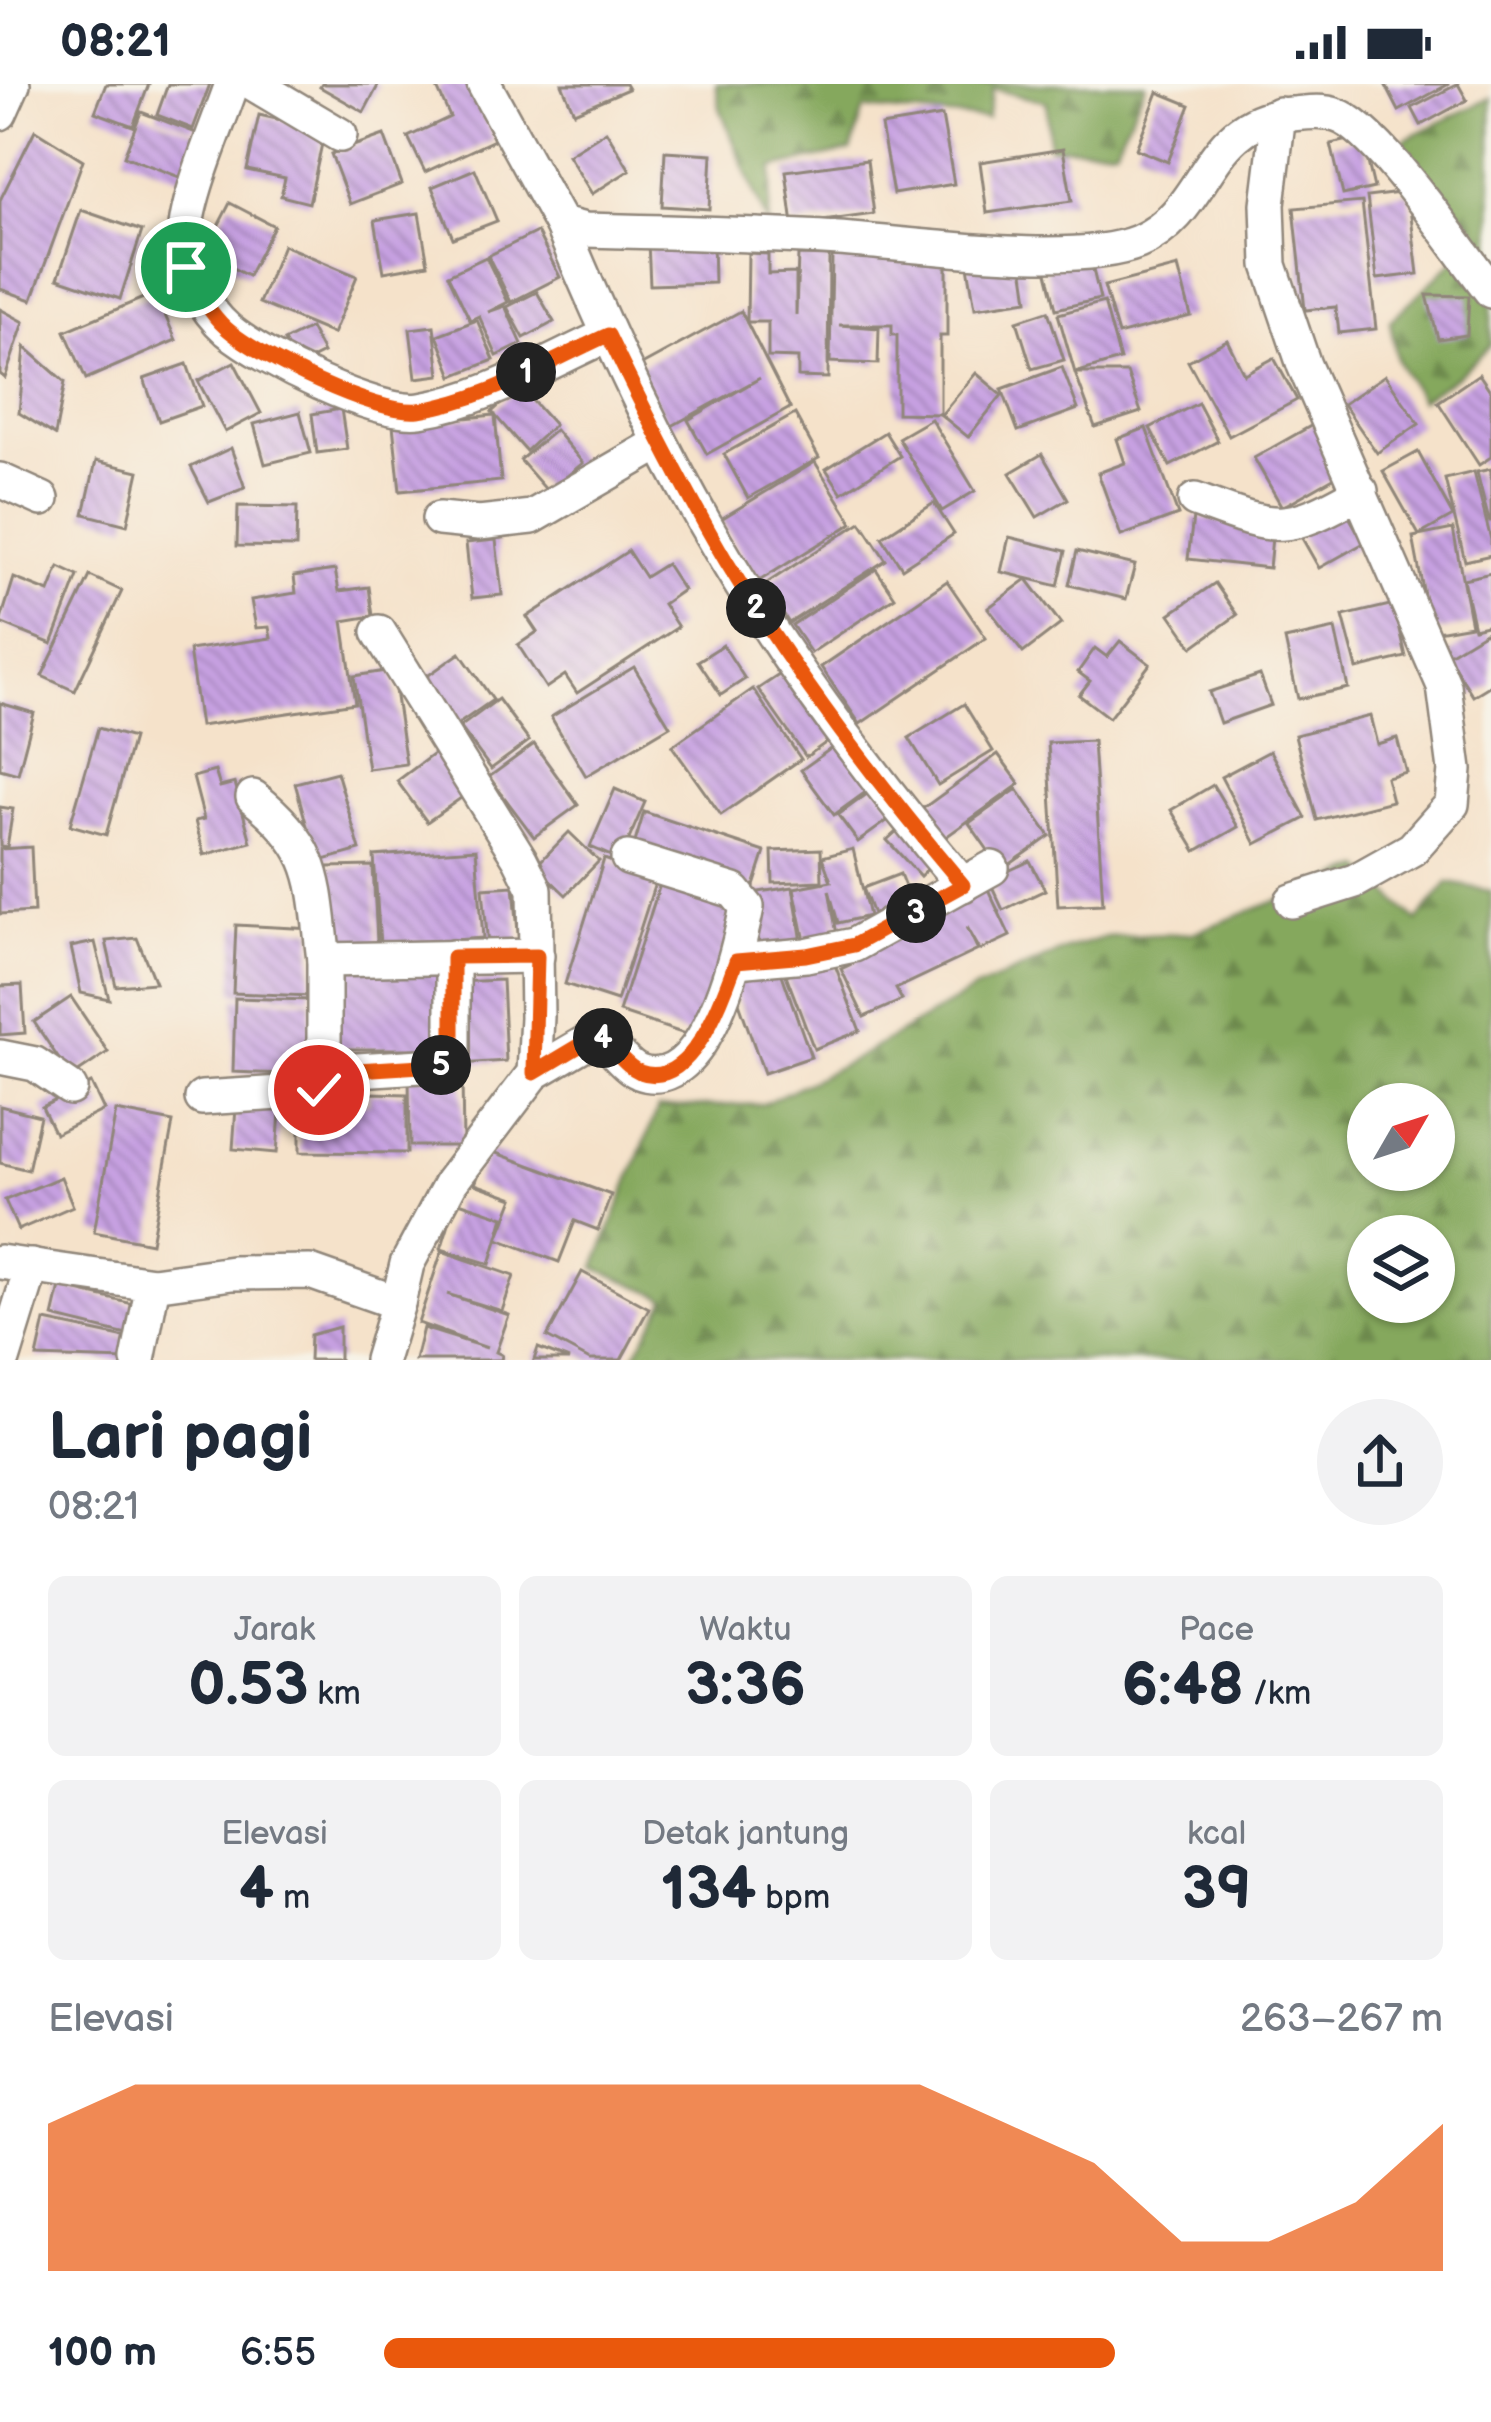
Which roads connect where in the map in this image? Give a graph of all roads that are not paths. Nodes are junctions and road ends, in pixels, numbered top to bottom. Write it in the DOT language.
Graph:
graph roads {
  1 [pos="13,84"];
  2 [pos="232,84"];
  3 [pos="254,84"];
  4 [pos="484,84"];
  5 [pos="0,113"];
  6 [pos="1280,114"];
  7 [pos="340,135"];
  8 [pos="560,224"];
  9 [pos="1491,291"];
  10 [pos="608,335"];
  11 [pos="660,442"];
  12 [pos="0,480"];
  13 [pos="1361,491"];
  14 [pos="42,499"];
  15 [pos="1195,500"];
  16 [pos="439,519"];
  17 [pos="379,632"];
  18 [pos="254,797"];
  19 [pos="628,858"];
  20 [pos="1292,901"];
  21 [pos="537,956"];
  22 [pos="453,957"];
  23 [pos="324,960"];
  24 [pos="736,961"];
  25 [pos="0,1057"];
  26 [pos="326,1072"];
  27 [pos="534,1073"];
  28 [pos="70,1088"];
  29 [pos="202,1097"];
  30 [pos="16,1264"];
  31 [pos="153,1284"];
  32 [pos="398,1303"];
  33 [pos="3,1360"];
  34 [pos="138,1360"];
  35 [pos="382,1360"];
  1 -- 5 [label="street"];
  2 -- 10 [label="street"];
  3 -- 7 [label="street"];
  4 -- 8 [label="street"];
  6 -- 8 [label="street"];
  6 -- 9 [label="street"];
  6 -- 13 [label="street"];
  8 -- 10 [label="street"];
  10 -- 11 [label="street"];
  11 -- 16 [label="street"];
  11 -- 24 [label="street"];
  12 -- 14 [label="street"];
  13 -- 15 [label="street"];
  13 -- 20 [label="street"];
  17 -- 21 [label="street"];
  18 -- 23 [label="street"];
  19 -- 24 [label="street"];
  21 -- 22 [label="street"];
  21 -- 27 [label="street"];
  22 -- 23 [label="street"];
  22 -- 26 [label="street"];
  23 -- 26 [label="street"];
  24 -- 27 [label="street"];
  25 -- 28 [label="street"];
  26 -- 29 [label="street"];
  27 -- 32 [label="street"];
  30 -- 31 [label="street"];
  30 -- 33 [label="street"];
  31 -- 32 [label="street"];
  31 -- 34 [label="street"];
  32 -- 35 [label="street"];
}
